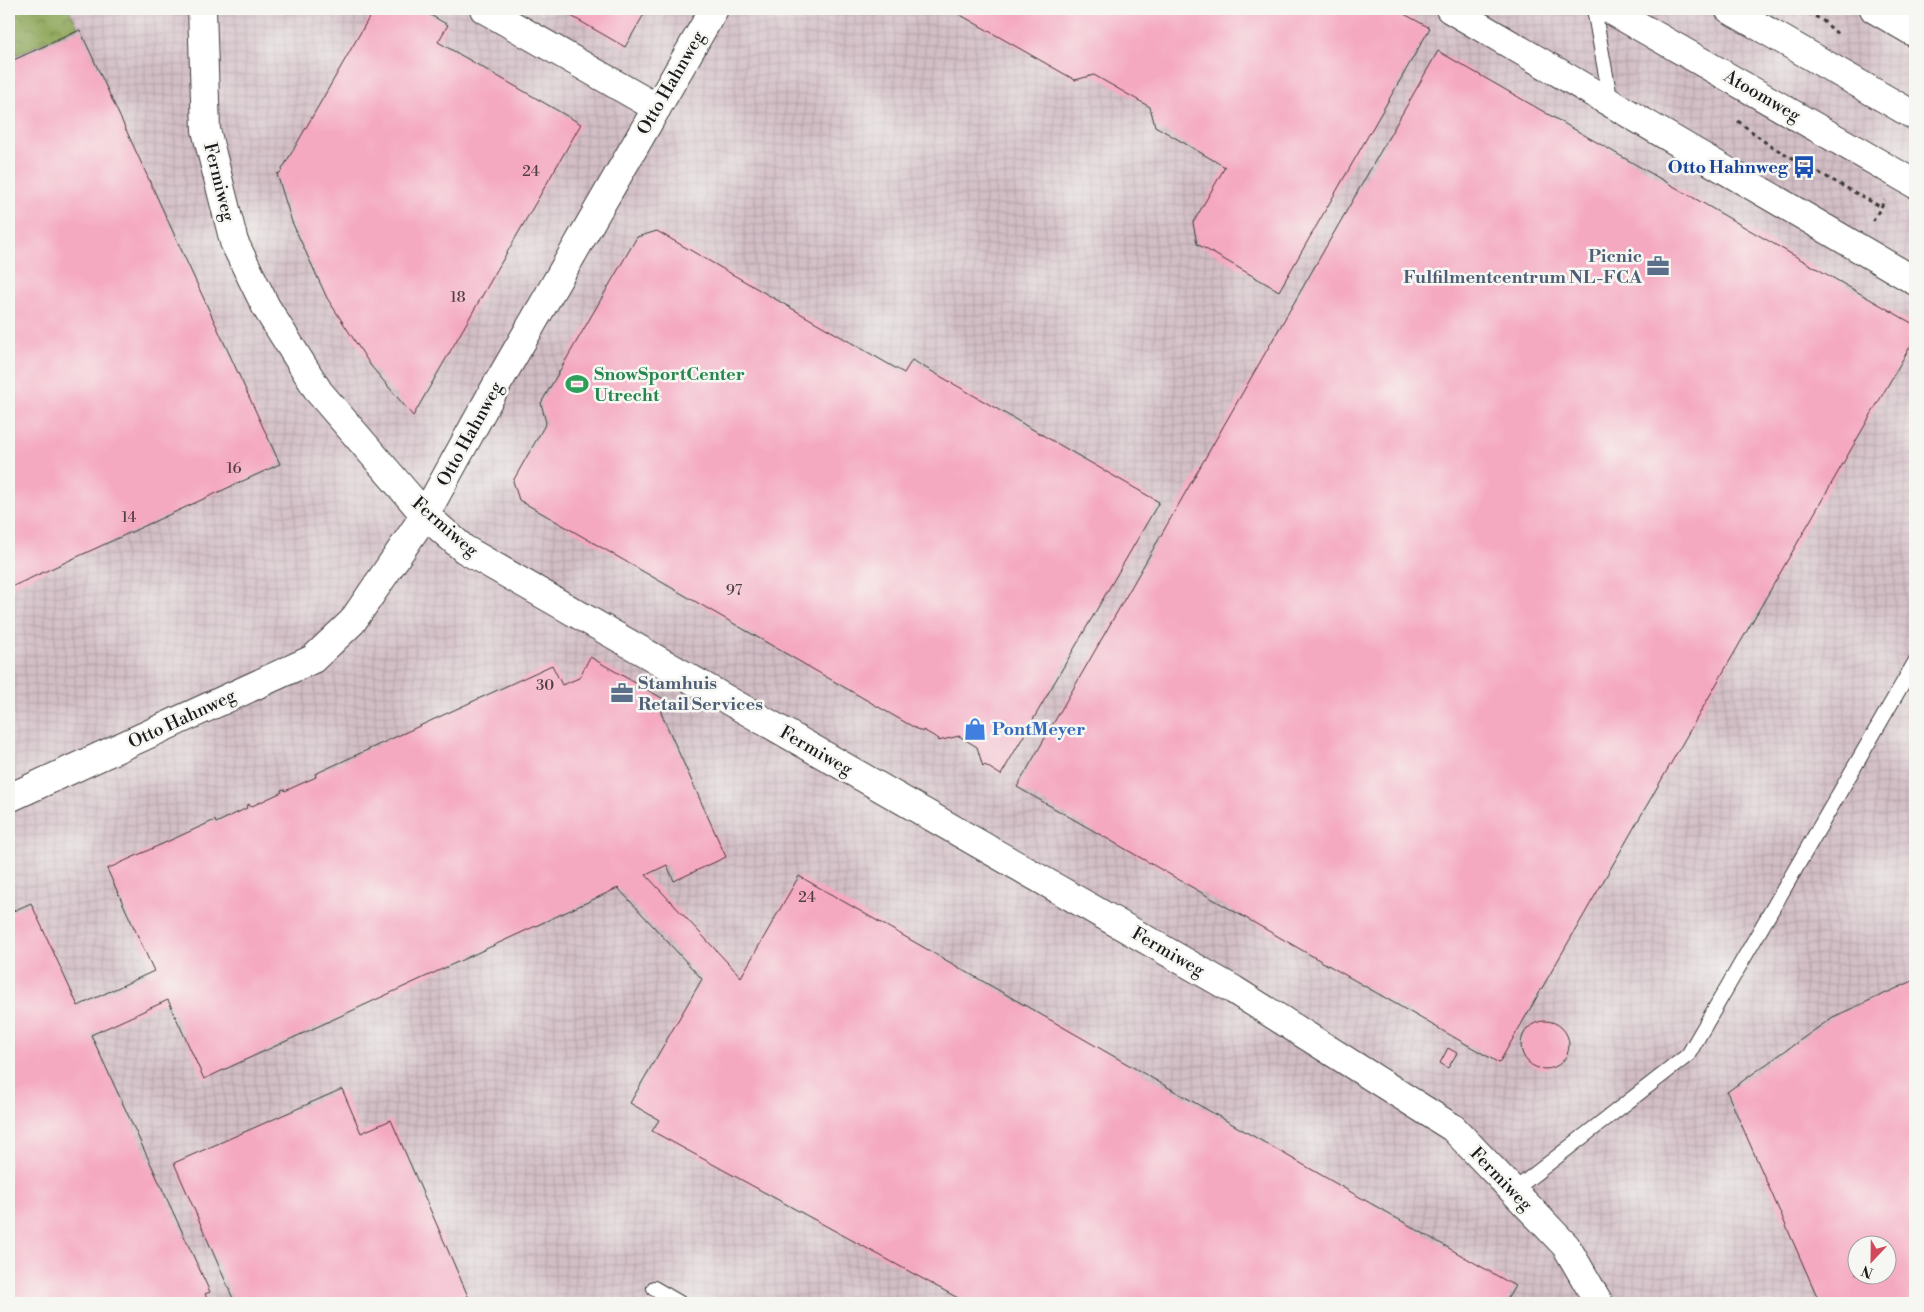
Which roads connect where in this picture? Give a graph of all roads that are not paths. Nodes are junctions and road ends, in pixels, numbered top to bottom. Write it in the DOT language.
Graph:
graph roads {
  1 [pos="202,9"];
  2 [pos="484,9"];
  3 [pos="714,9"];
  4 [pos="1450,9"];
  5 [pos="1594,9"];
  6 [pos="1609,9"];
  7 [pos="1729,9"];
  8 [pos="1874,9"];
  9 [pos="1915,32"];
  10 [pos="1611,103"];
  11 [pos="656,108"];
  12 [pos="1915,116"];
  13 [pos="1915,184"];
  14 [pos="1915,281"];
  15 [pos="426,515"];
  16 [pos="1915,662"];
  17 [pos="9,798"];
  18 [pos="1513,1191"];
  19 [pos="654,1288"];
  20 [pos="680,1303"];
  21 [pos="1600,1303"];
  1 -- 15 [label="street, Fermiweg"];
  2 -- 11 [label="street"];
  3 -- 11 [label="street, Otto Hahnweg"];
  4 -- 10 [label="street"];
  5 -- 10 [label="lane"];
  6 -- 13 [label="street, Atoomweg"];
  7 -- 12 [label="street"];
  8 -- 9 [label="street"];
  10 -- 14 [label="street"];
  11 -- 15 [label="street, Otto Hahnweg"];
  15 -- 17 [label="street, Otto Hahnweg"];
  15 -- 18 [label="street, Fermiweg"];
  16 -- 18 [label="lane"];
  18 -- 21 [label="street, Fermiweg"];
  19 -- 20 [label="lane"];
}
